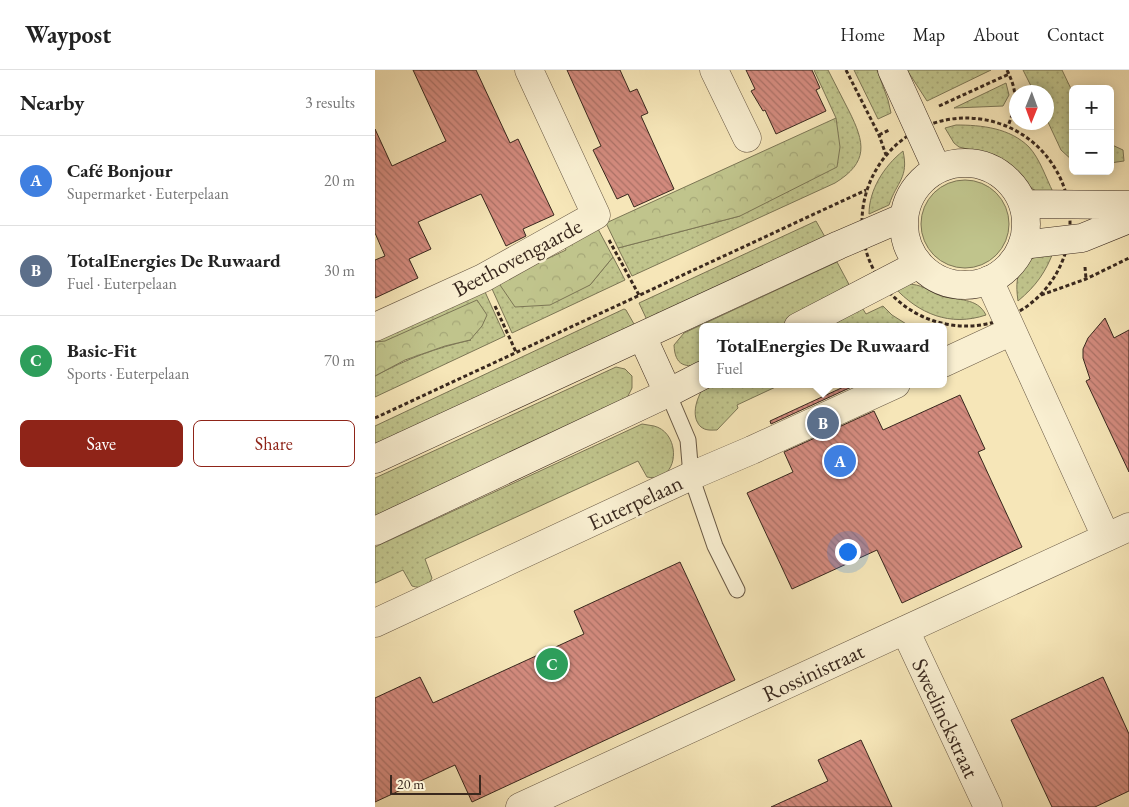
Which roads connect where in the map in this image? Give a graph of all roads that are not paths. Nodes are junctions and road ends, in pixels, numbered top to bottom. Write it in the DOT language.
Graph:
graph roads {
  1 [pos="529,70"];
  2 [pos="714,70"];
  3 [pos="892,70"];
  4 [pos="747,138"];
  5 [pos="937,169"];
  6 [pos="1023,204"];
  7 [pos="1129,205"];
  8 [pos="904,218"];
  9 [pos="1129,219"];
  10 [pos="1022,245"];
  11 [pos="919,264"];
  12 [pos="989,280"];
  13 [pos="806,323"];
  14 [pos="1010,324"];
  15 [pos="375,327"];
  16 [pos="642,336"];
  17 [pos="947,361"];
  18 [pos="699,377"];
  19 [pos="887,388"];
  20 [pos="668,394"];
  21 [pos="375,459"];
  22 [pos="691,476"];
  23 [pos="375,530"];
  24 [pos="1118,532"];
  25 [pos="737,590"];
  26 [pos="375,623"];
  27 [pos="905,630"];
  28 [pos="520,807"];
  29 [pos="988,807"];
  1 -- 15 [label="street, Beethovengaarde"];
  2 -- 4 [label="street"];
  3 -- 5 [label="street"];
  5 -- 6 [label="street"];
  5 -- 8 [label="street"];
  6 -- 7 [label="street"];
  6 -- 10 [label="street"];
  8 -- 11 [label="street"];
  8 -- 16 [label="street"];
  9 -- 10 [label="street"];
  10 -- 12 [label="street"];
  11 -- 12 [label="street"];
  11 -- 13 [label="street"];
  12 -- 14 [label="street, Rossinistraat"];
  14 -- 17 [label="street"];
  14 -- 24 [label="street, Rossinistraat"];
  16 -- 20 [label="street"];
  16 -- 21 [label="street"];
  18 -- 20 [label="street"];
  19 -- 22 [label="street, Euterpelaan"];
  20 -- 22 [label="lane"];
  20 -- 23 [label="street"];
  22 -- 25 [label="lane"];
  22 -- 26 [label="street, Euterpelaan"];
  24 -- 27 [label="street, Rossinistraat"];
  27 -- 28 [label="street, Rossinistraat"];
  27 -- 29 [label="street, Sweelinckstraat"];
}
